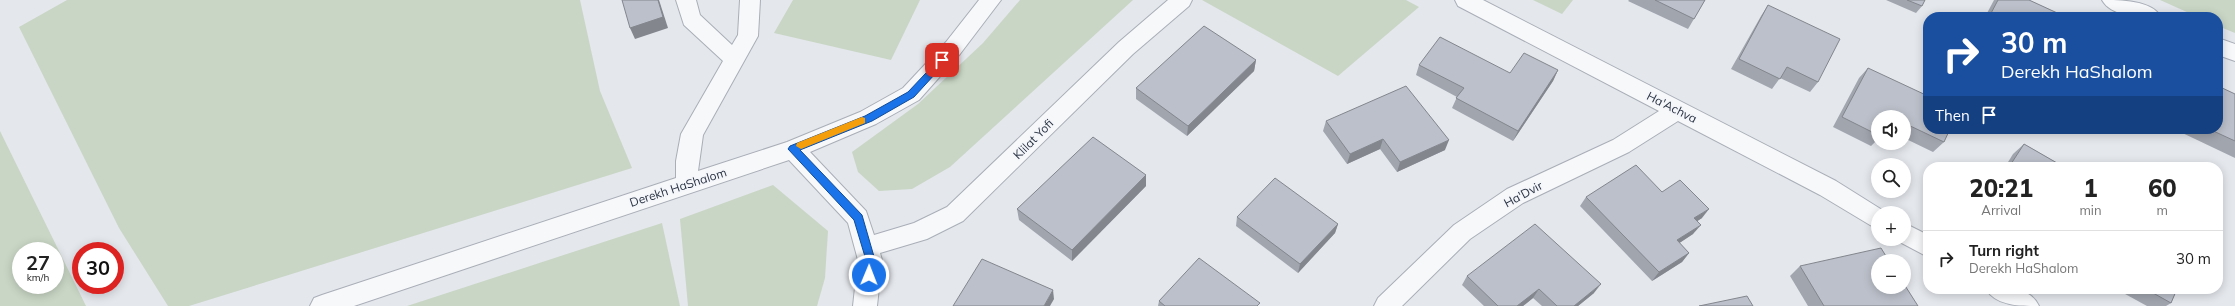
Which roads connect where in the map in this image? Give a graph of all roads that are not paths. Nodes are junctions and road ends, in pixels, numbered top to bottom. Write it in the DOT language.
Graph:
graph roads {
  1 [pos="686,0"];
  2 [pos="750,0"];
  3 [pos="991,0"];
  4 [pos="1182,0"];
  5 [pos="1465,0"];
  6 [pos="2112,0"];
  7 [pos="2140,12"];
  8 [pos="2223,48"];
  9 [pos="2235,53"];
  10 [pos="734,60"];
  11 [pos="1678,110"];
  12 [pos="793,149"];
  13 [pos="687,184"];
  14 [pos="1871,214"];
  15 [pos="1911,237"];
  16 [pos="1923,244"];
  17 [pos="866,247"];
  18 [pos="2007,294"];
  19 [pos="322,306"];
  20 [pos="865,306"];
  21 [pos="1386,306"];
  22 [pos="2027,306"];
  1 -- 10 [label="street"];
  2 -- 10 [label="street"];
  3 -- 12 [label="street, Derekh HaShalom"];
  4 -- 17 [label="street, Klilat Yofi"];
  5 -- 11 [label="street, Ha'Achva"];
  6 -- 7 [label="street"];
  8 -- 9 [label="street"];
  10 -- 13 [label="street"];
  11 -- 14 [label="street, Ha'Achva"];
  11 -- 21 [label="street, Ha'Dvir"];
  12 -- 13 [label="street, Derekh HaShalom"];
  12 -- 17 [label="street"];
  13 -- 19 [label="street, Derekh HaShalom"];
  15 -- 16 [label="street"];
  17 -- 20 [label="street"];
  18 -- 22 [label="street"];
}
